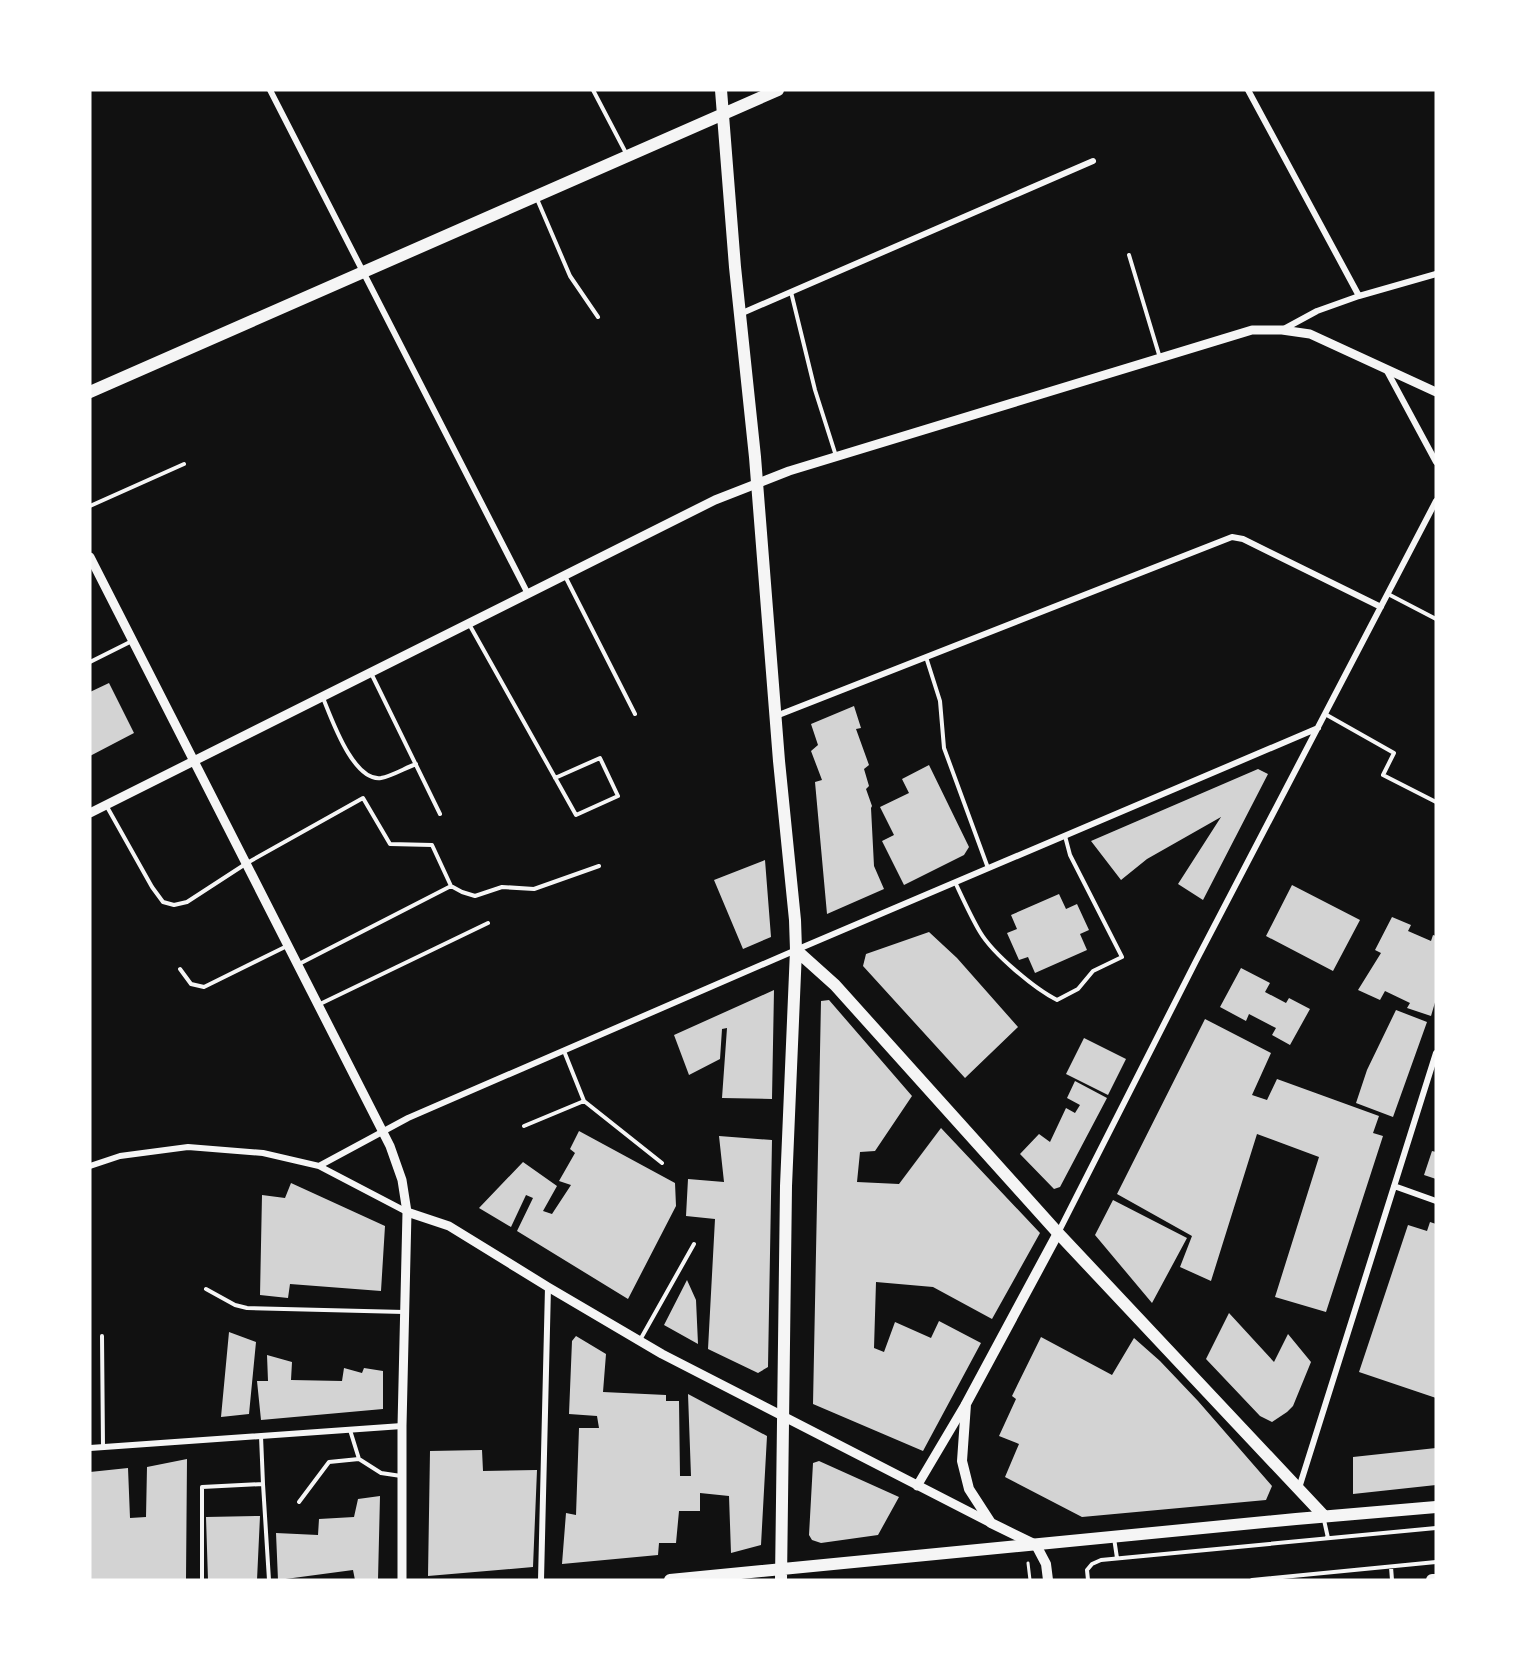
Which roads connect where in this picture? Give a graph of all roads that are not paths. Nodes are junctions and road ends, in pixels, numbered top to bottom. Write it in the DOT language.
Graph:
graph roads {
  1 [pos="270,90"];
  2 [pos="593,90"];
  3 [pos="721,90"];
  4 [pos="777,90"];
  5 [pos="1248,90"];
  6 [pos="723,114"];
  7 [pos="627,156"];
  8 [pos="1093,160"];
  9 [pos="535,196"];
  10 [pos="1129,255"];
  11 [pos="363,271"];
  12 [pos="1436,274"];
  13 [pos="791,292"];
  14 [pos="1359,296"];
  15 [pos="740,314"];
  16 [pos="598,317"];
  17 [pos="1282,330"];
  18 [pos="1160,358"];
  19 [pos="1387,370"];
  20 [pos="90,392"];
  21 [pos="1436,392"];
  22 [pos="836,457"];
  23 [pos="1436,462"];
  24 [pos="184,464"];
  25 [pos="757,484"];
  26 [pos="1436,501"];
  27 [pos="90,506"];
  28 [pos="90,557"];
  29 [pos="564,576"];
  30 [pos="528,594"];
  31 [pos="1388,594"];
  32 [pos="1381,607"];
  33 [pos="1436,620"];
  34 [pos="469,624"];
  35 [pos="133,641"];
  36 [pos="926,657"];
  37 [pos="90,662"];
  38 [pos="371,673"];
  39 [pos="322,697"];
  40 [pos="635,714"];
  41 [pos="1325,714"];
  42 [pos="775,716"];
  43 [pos="1318,728"];
  44 [pos="195,761"];
  45 [pos="416,764"];
  46 [pos="555,778"];
  47 [pos="1436,802"];
  48 [pos="106,805"];
  49 [pos="90,813"];
  50 [pos="440,814"];
  51 [pos="1065,835"];
  52 [pos="247,863"];
  53 [pos="599,866"];
  54 [pos="988,868"];
  55 [pos="955,882"];
  56 [pos="451,886"];
  57 [pos="488,923"];
  58 [pos="288,945"];
  59 [pos="796,950"];
  60 [pos="298,964"];
  61 [pos="180,969"];
  62 [pos="319,1005"];
  63 [pos="564,1051"];
  64 [pos="1436,1053"];
  65 [pos="584,1101"];
  66 [pos="524,1126"];
  67 [pos="383,1132"];
  68 [pos="662,1163"];
  69 [pos="90,1166"];
  70 [pos="319,1166"];
  71 [pos="1394,1186"];
  72 [pos="1436,1201"];
  73 [pos="407,1212"];
  74 [pos="1058,1233"];
  75 [pos="694,1244"];
  76 [pos="548,1287"];
  77 [pos="206,1289"];
  78 [pos="405,1312"];
  79 [pos="102,1336"];
  80 [pos="640,1341"];
  81 [pos="966,1404"];
  82 [pos="783,1416"];
  83 [pos="402,1426"];
  84 [pos="350,1430"];
  85 [pos="261,1436"];
  86 [pos="104,1448"];
  87 [pos="90,1449"];
  88 [pos="359,1460"];
  89 [pos="402,1476"];
  90 [pos="263,1484"];
  91 [pos="917,1486"];
  92 [pos="1299,1488"];
  93 [pos="299,1502"];
  94 [pos="1436,1507"];
  95 [pos="1324,1516"];
  96 [pos="991,1523"];
  97 [pos="1436,1528"];
  98 [pos="1114,1537"];
  99 [pos="1328,1538"];
  100 [pos="1036,1545"];
  101 [pos="1117,1558"];
  102 [pos="1436,1562"];
  103 [pos="1391,1567"];
  104 [pos="781,1575"];
  105 [pos="718,1578"];
  106 [pos="202,1580"];
  107 [pos="269,1580"];
  108 [pos="402,1580"];
  109 [pos="541,1580"];
  110 [pos="670,1580"];
  111 [pos="1048,1580"];
  112 [pos="1088,1580"];
  113 [pos="1252,1580"];
  114 [pos="1392,1580"];
  1 -- 11 [label="street"];
  2 -- 7 [label="lane"];
  3 -- 6 [label="main road"];
  4 -- 6 [label="main road"];
  5 -- 14 [label="street"];
  6 -- 7 [label="main road"];
  6 -- 15 [label="main road"];
  7 -- 9 [label="main road"];
  8 -- 13 [label="street"];
  9 -- 11 [label="main road"];
  9 -- 16 [label="lane"];
  10 -- 18 [label="lane"];
  11 -- 20 [label="main road"];
  11 -- 30 [label="street"];
  12 -- 14 [label="street"];
  13 -- 15 [label="street"];
  13 -- 22 [label="lane"];
  14 -- 17 [label="street"];
  15 -- 25 [label="main road"];
  17 -- 18 [label="street"];
  17 -- 19 [label="street"];
  18 -- 22 [label="street"];
  19 -- 21 [label="street"];
  19 -- 23 [label="street"];
  22 -- 25 [label="street"];
  24 -- 27 [label="lane"];
  25 -- 29 [label="street"];
  25 -- 42 [label="main road"];
  26 -- 31 [label="street"];
  28 -- 35 [label="street"];
  29 -- 30 [label="street"];
  29 -- 40 [label="lane"];
  30 -- 34 [label="street"];
  31 -- 32 [label="street"];
  31 -- 33 [label="lane"];
  32 -- 36 [label="street"];
  32 -- 41 [label="street"];
  34 -- 38 [label="street"];
  34 -- 46 [label="lane"];
  35 -- 37 [label="lane"];
  35 -- 44 [label="street"];
  36 -- 42 [label="street"];
  36 -- 54 [label="lane"];
  38 -- 39 [label="street"];
  38 -- 45 [label="lane"];
  39 -- 44 [label="street"];
  39 -- 45 [label="lane"];
  41 -- 43 [label="street"];
  41 -- 47 [label="lane"];
  42 -- 59 [label="main road"];
  43 -- 51 [label="street"];
  43 -- 74 [label="street"];
  44 -- 48 [label="street"];
  44 -- 52 [label="street"];
  45 -- 50 [label="lane"];
  46 -- 46 [label="lane"];
  48 -- 49 [label="street"];
  48 -- 52 [label="lane"];
  51 -- 54 [label="street"];
  51 -- 55 [label="lane"];
  52 -- 56 [label="lane"];
  52 -- 58 [label="street"];
  53 -- 56 [label="lane"];
  54 -- 55 [label="street"];
  55 -- 59 [label="street"];
  56 -- 60 [label="lane"];
  57 -- 62 [label="lane"];
  58 -- 60 [label="street"];
  58 -- 61 [label="lane"];
  59 -- 63 [label="street"];
  59 -- 74 [label="main road"];
  59 -- 82 [label="main road"];
  60 -- 62 [label="street"];
  62 -- 67 [label="street"];
  63 -- 65 [label="lane"];
  63 -- 67 [label="street"];
  64 -- 71 [label="street"];
  65 -- 66 [label="lane"];
  65 -- 68 [label="lane"];
  67 -- 70 [label="street"];
  67 -- 73 [label="street"];
  69 -- 70 [label="street"];
  70 -- 73 [label="street"];
  71 -- 72 [label="street"];
  71 -- 92 [label="street"];
  73 -- 76 [label="street"];
  73 -- 78 [label="street"];
  74 -- 81 [label="main road"];
  74 -- 92 [label="main road"];
  75 -- 80 [label="lane"];
  76 -- 80 [label="street"];
  76 -- 109 [label="street"];
  77 -- 78 [label="lane"];
  78 -- 83 [label="street"];
  79 -- 86 [label="lane"];
  80 -- 82 [label="street"];
  81 -- 91 [label="street"];
  81 -- 96 [label="main road"];
  82 -- 91 [label="street"];
  82 -- 104 [label="main road"];
  83 -- 84 [label="street"];
  83 -- 89 [label="street"];
  84 -- 85 [label="street"];
  84 -- 88 [label="lane"];
  85 -- 86 [label="street"];
  85 -- 90 [label="lane"];
  86 -- 87 [label="street"];
  88 -- 89 [label="lane"];
  88 -- 93 [label="lane"];
  89 -- 108 [label="street"];
  90 -- 106 [label="lane"];
  90 -- 107 [label="lane"];
  91 -- 96 [label="street"];
  92 -- 95 [label="main road"];
  94 -- 95 [label="main road"];
  95 -- 98 [label="main road"];
  95 -- 99 [label="lane"];
  96 -- 100 [label="main road"];
  97 -- 99 [label="lane"];
  98 -- 100 [label="main road"];
  98 -- 101 [label="lane"];
  99 -- 101 [label="lane"];
  100 -- 104 [label="main road"];
  100 -- 111 [label="main road"];
  101 -- 112 [label="lane"];
  102 -- 103 [label="lane"];
  103 -- 113 [label="lane"];
  103 -- 114 [label="lane"];
  104 -- 105 [label="main road"];
  105 -- 110 [label="main road"];
}
